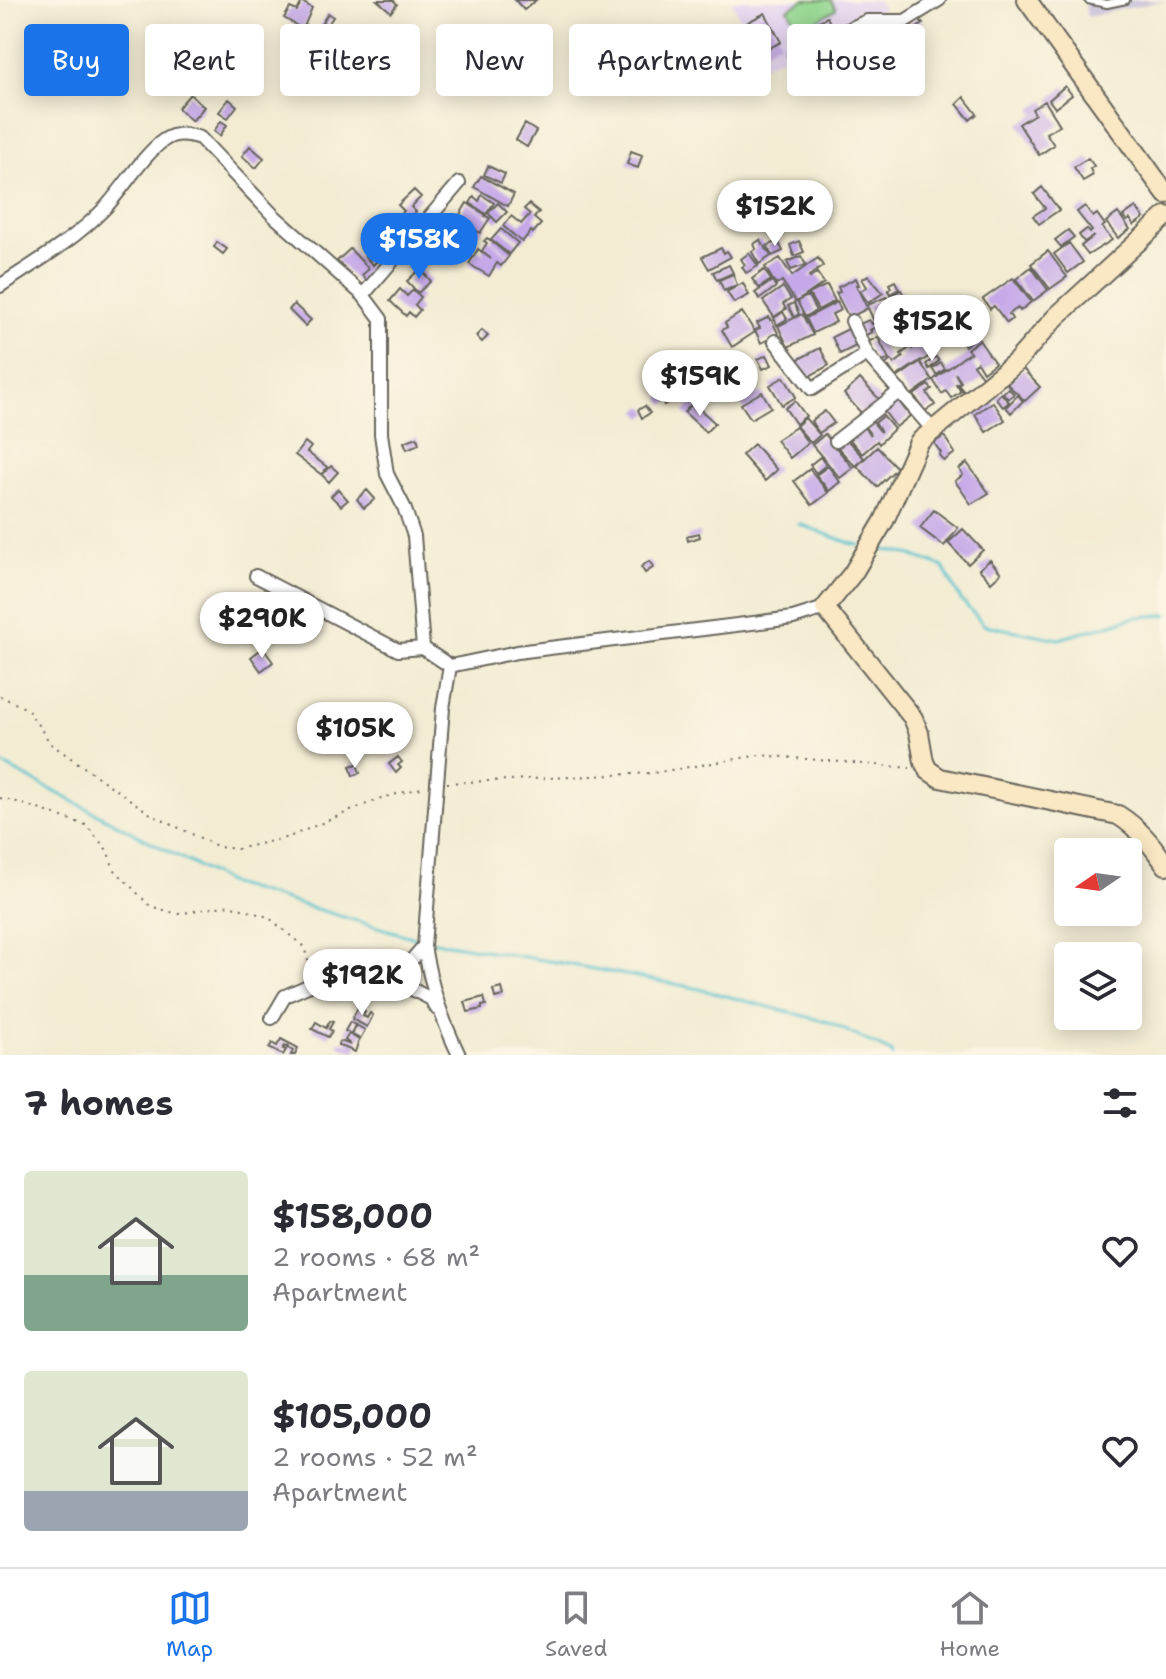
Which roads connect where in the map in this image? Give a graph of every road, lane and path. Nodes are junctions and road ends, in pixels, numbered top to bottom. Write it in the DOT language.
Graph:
graph roads {
  1 [pos="939,0"];
  2 [pos="1027,0"];
  3 [pos="1088,0"];
  4 [pos="1126,0"];
  5 [pos="860,24"];
  6 [pos="459,183"];
  7 [pos="1166,194"];
  8 [pos="1166,216"];
  9 [pos="0,286"];
  10 [pos="363,295"];
  11 [pos="852,321"];
  12 [pos="775,341"];
  13 [pos="867,354"];
  14 [pos="900,391"];
  15 [pos="933,430"];
  16 [pos="836,441"];
  17 [pos="256,576"];
  18 [pos="825,608"];
  19 [pos="423,648"];
  20 [pos="450,666"];
  21 [pos="0,696"];
  22 [pos="928,770"];
  23 [pos="437,783"];
  24 [pos="0,798"];
  25 [pos="1166,865"];
  26 [pos="424,946"];
  27 [pos="394,980"];
  28 [pos="310,985"];
  29 [pos="441,1016"];
  30 [pos="272,1018"];
  31 [pos="459,1055"];
  1 -- 5 [label="street"];
  2 -- 7 [label="street"];
  3 -- 4 [label="lane"];
  6 -- 10 [label="street"];
  8 -- 15 [label="street"];
  9 -- 10 [label="street"];
  10 -- 19 [label="street"];
  11 -- 13 [label="street"];
  12 -- 13 [label="street"];
  13 -- 14 [label="street"];
  14 -- 15 [label="street"];
  14 -- 16 [label="street"];
  15 -- 18 [label="street"];
  17 -- 19 [label="street"];
  18 -- 20 [label="street"];
  18 -- 22 [label="street"];
  19 -- 20 [label="street"];
  20 -- 23 [label="street"];
  21 -- 23 [label="path"];
  22 -- 23 [label="path"];
  22 -- 25 [label="street"];
  23 -- 26 [label="street"];
  24 -- 28 [label="path"];
  26 -- 27 [label="street"];
  26 -- 29 [label="street"];
  27 -- 28 [label="street"];
  27 -- 29 [label="street"];
  28 -- 30 [label="street"];
  29 -- 31 [label="street"];
}
